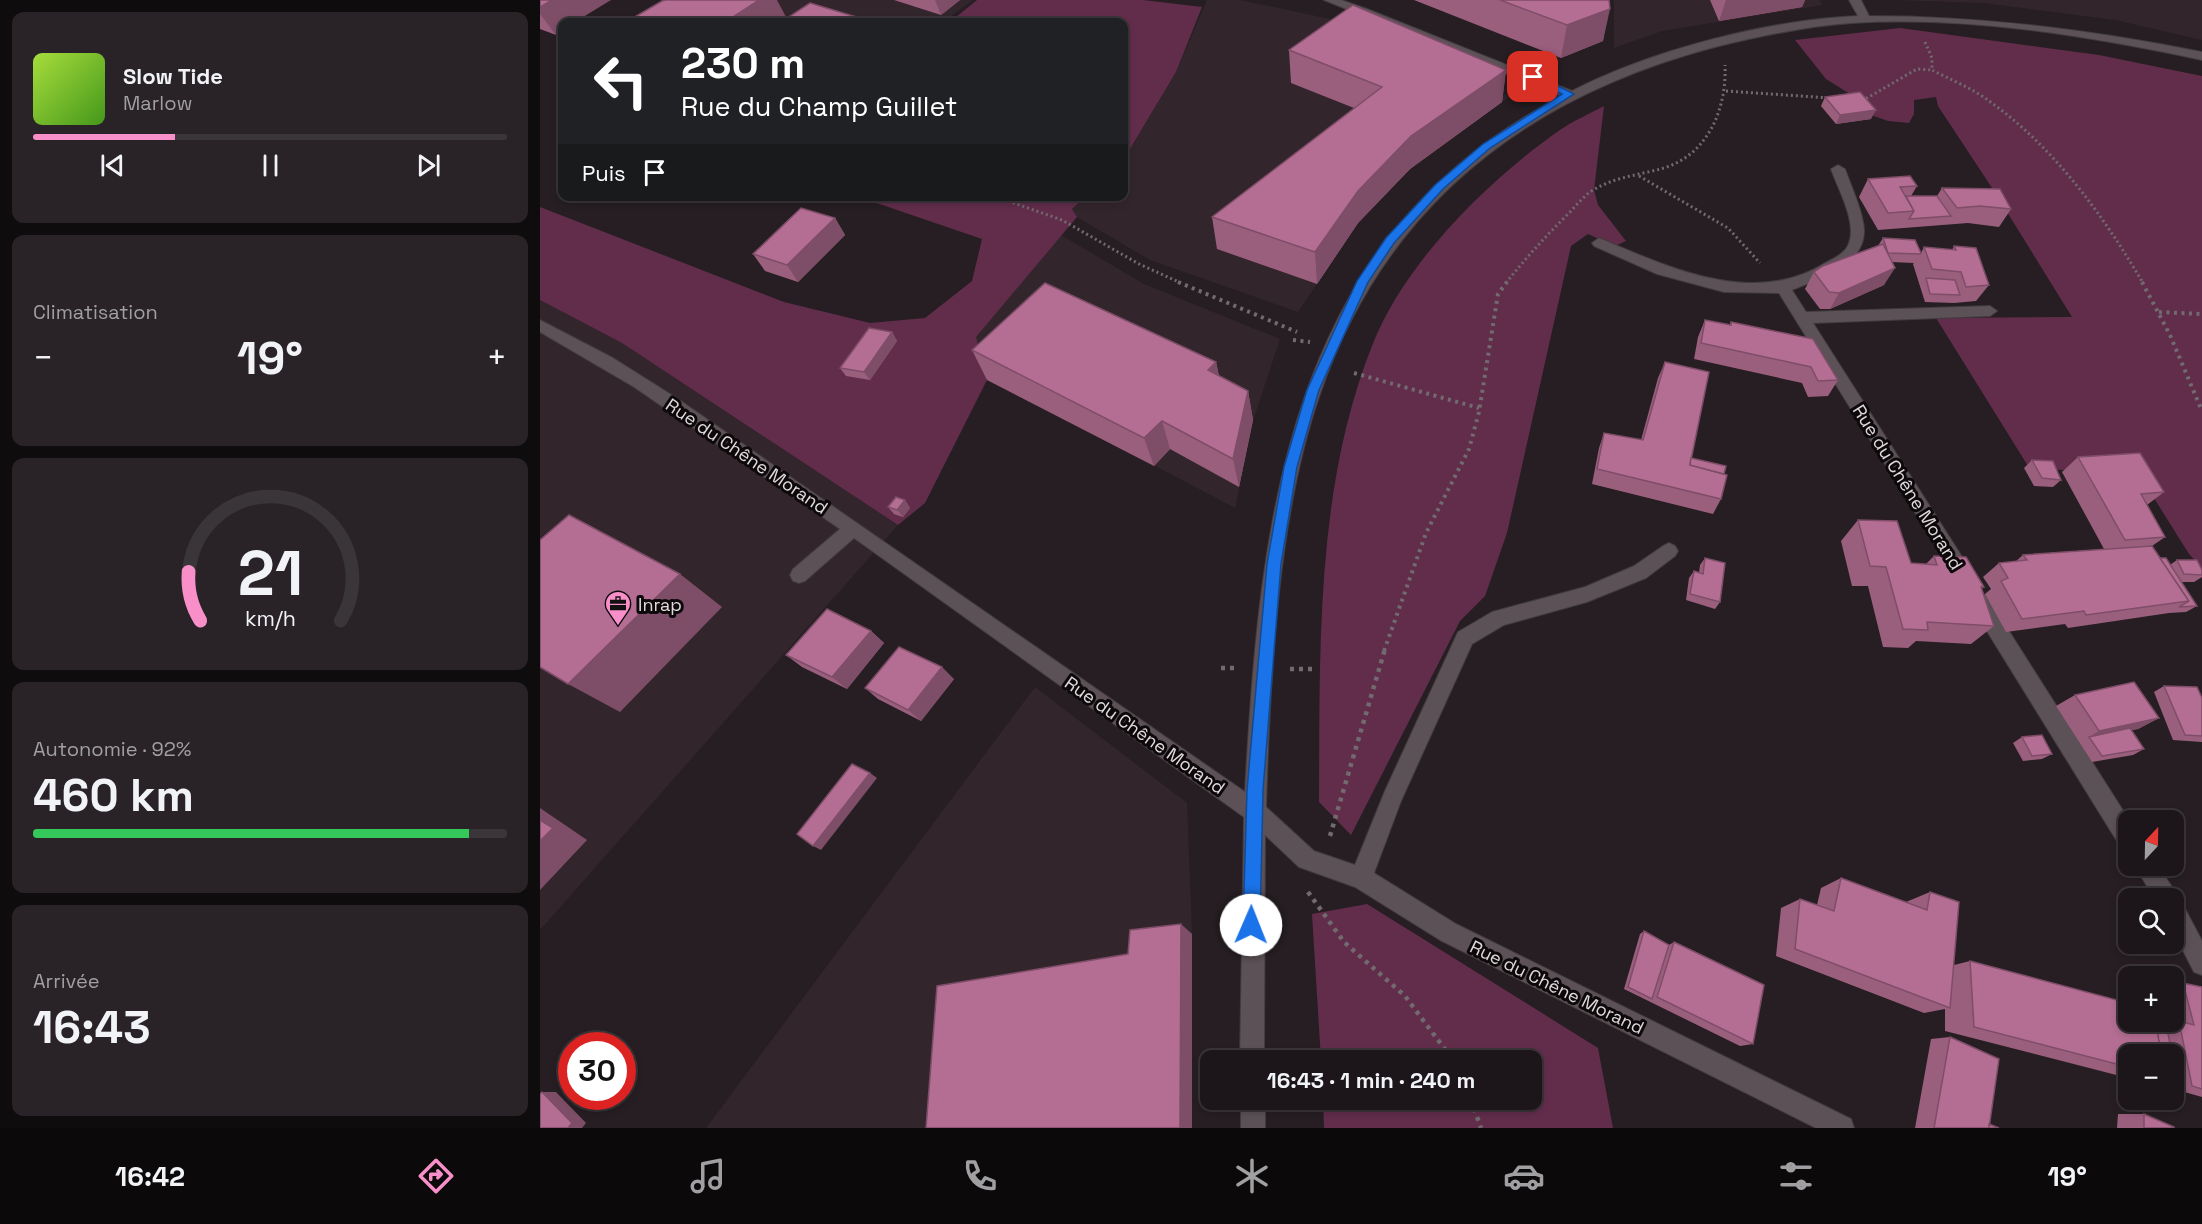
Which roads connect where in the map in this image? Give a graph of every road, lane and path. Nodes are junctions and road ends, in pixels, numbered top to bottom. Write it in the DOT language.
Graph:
graph roads {
  1 [pos="1330,0"];
  2 [pos="1855,0"];
  3 [pos="1864,19"];
  4 [pos="1913,21"];
  5 [pos="2202,56"];
  6 [pos="1724,57"];
  7 [pos="1932,70"];
  8 [pos="1726,91"];
  9 [pos="1569,94"];
  10 [pos="1857,98"];
  11 [pos="1838,99"];
  12 [pos="1838,169"];
  13 [pos="1639,176"];
  14 [pos="1008,201"];
  15 [pos="1599,243"];
  16 [pos="1783,288"];
  17 [pos="1990,311"];
  18 [pos="2159,312"];
  19 [pos="2202,314"];
  20 [pos="1802,318"];
  21 [pos="540,325"];
  22 [pos="1297,332"];
  23 [pos="1354,373"];
  24 [pos="1479,408"];
  25 [pos="2202,411"];
  26 [pos="854,528"];
  27 [pos="1670,551"];
  28 [pos="799,575"];
  29 [pos="1254,811"];
  30 [pos="2118,822"];
  31 [pos="1319,835"];
  32 [pos="1361,878"];
  33 [pos="1304,886"];
  34 [pos="2184,930"];
  35 [pos="2202,964"];
  36 [pos="1252,1050"];
  37 [pos="1446,1050"];
  38 [pos="1253,1110"];
  39 [pos="1475,1110"];
  40 [pos="1253,1128"];
  41 [pos="1481,1128"];
  42 [pos="1842,1128"];
  1 -- 9 [label="street"];
  2 -- 3 [label="street"];
  3 -- 4 [label="street"];
  3 -- 9 [label="street"];
  4 -- 5 [label="street"];
  4 -- 7 [label="path"];
  6 -- 8 [label="path"];
  7 -- 10 [label="path"];
  7 -- 18 [label="path"];
  8 -- 11 [label="path"];
  8 -- 13 [label="path"];
  9 -- 29 [label="street"];
  12 -- 16 [label="street"];
  13 -- 16 [label="path"];
  13 -- 24 [label="path"];
  14 -- 22 [label="path"];
  15 -- 16 [label="street"];
  16 -- 20 [label="street, Rue du Chêne Morand"];
  17 -- 20 [label="street"];
  18 -- 19 [label="path"];
  18 -- 25 [label="path"];
  20 -- 30 [label="street, Rue du Chêne Morand"];
  21 -- 26 [label="street, Rue du Chêne Morand"];
  23 -- 24 [label="path"];
  24 -- 31 [label="path"];
  26 -- 28 [label="street"];
  26 -- 29 [label="street, Rue du Chêne Morand"];
  27 -- 32 [label="street"];
  29 -- 32 [label="street, Rue du Chêne Morand"];
  29 -- 36 [label="street"];
  32 -- 42 [label="street, Rue du Chêne Morand"];
  33 -- 37 [label="path"];
  34 -- 35 [label="street"];
  38 -- 40 [label="street"];
  39 -- 41 [label="path"];
}
